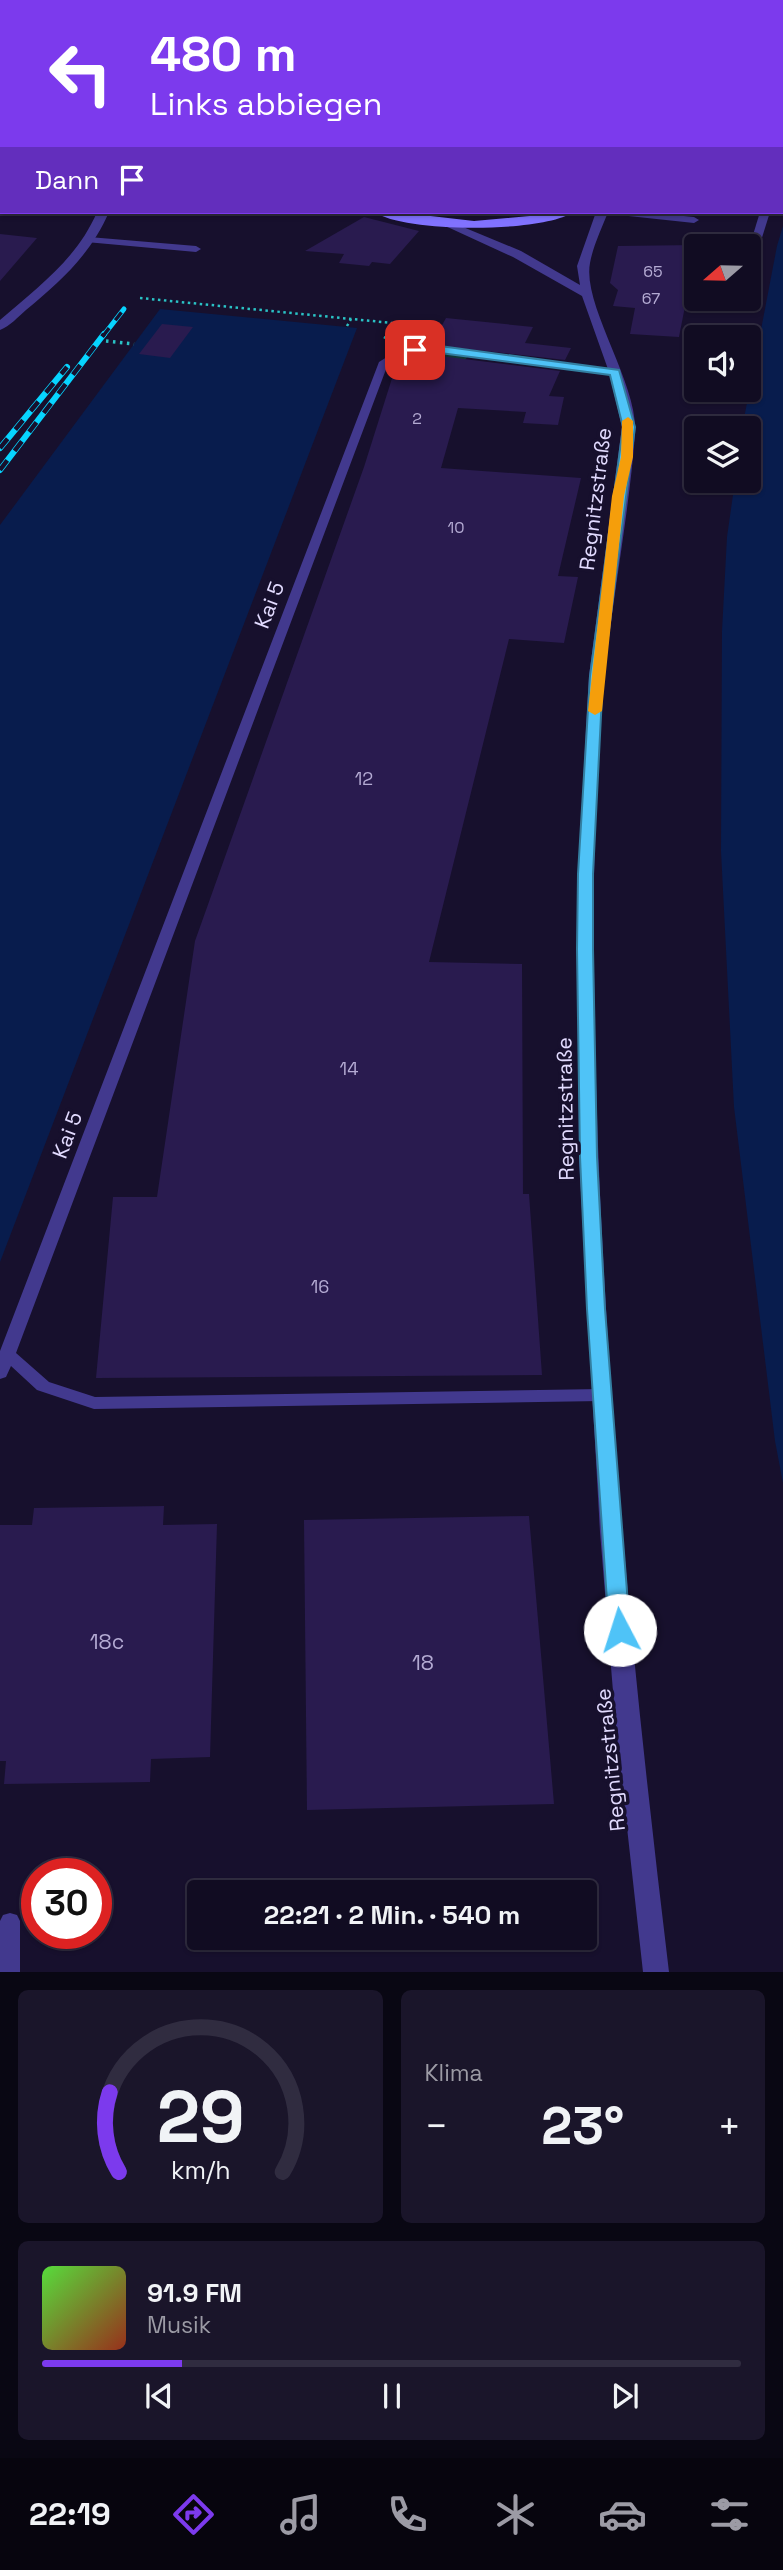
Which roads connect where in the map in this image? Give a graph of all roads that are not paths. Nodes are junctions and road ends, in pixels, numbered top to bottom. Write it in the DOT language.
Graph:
graph roads {
  1 [pos="102,214"];
  2 [pos="392,214"];
  3 [pos="556,214"];
  4 [pos="601,214"];
  5 [pos="638,214"];
  6 [pos="764,214"];
  7 [pos="694,220"];
  8 [pos="447,224"];
  9 [pos="758,234"];
  10 [pos="89,240"];
  11 [pos="196,249"];
  12 [pos="587,294"];
  13 [pos="0,326"];
  14 [pos="615,372"];
  15 [pos="7,1354"];
  16 [pos="0,1373"];
  17 [pos="601,1395"];
  18 [pos="10,1921"];
  19 [pos="10,1972"];
  20 [pos="656,1972"];
  1 -- 10 [label="street"];
  2 -- 8 [label="street"];
  3 -- 8 [label="street"];
  4 -- 12 [label="street, Regnitzstraße"];
  5 -- 7 [label="lane"];
  6 -- 9 [label="lane"];
  8 -- 12 [label="street"];
  10 -- 11 [label="lane"];
  10 -- 13 [label="street"];
  12 -- 14 [label="street, Regnitzstraße"];
  14 -- 15 [label="lane, Kai 5"];
  14 -- 17 [label="street, Regnitzstraße"];
  15 -- 16 [label="lane, Kai 5"];
  15 -- 17 [label="lane"];
  17 -- 20 [label="street, Regnitzstraße"];
  18 -- 19 [label="lane"];
}
